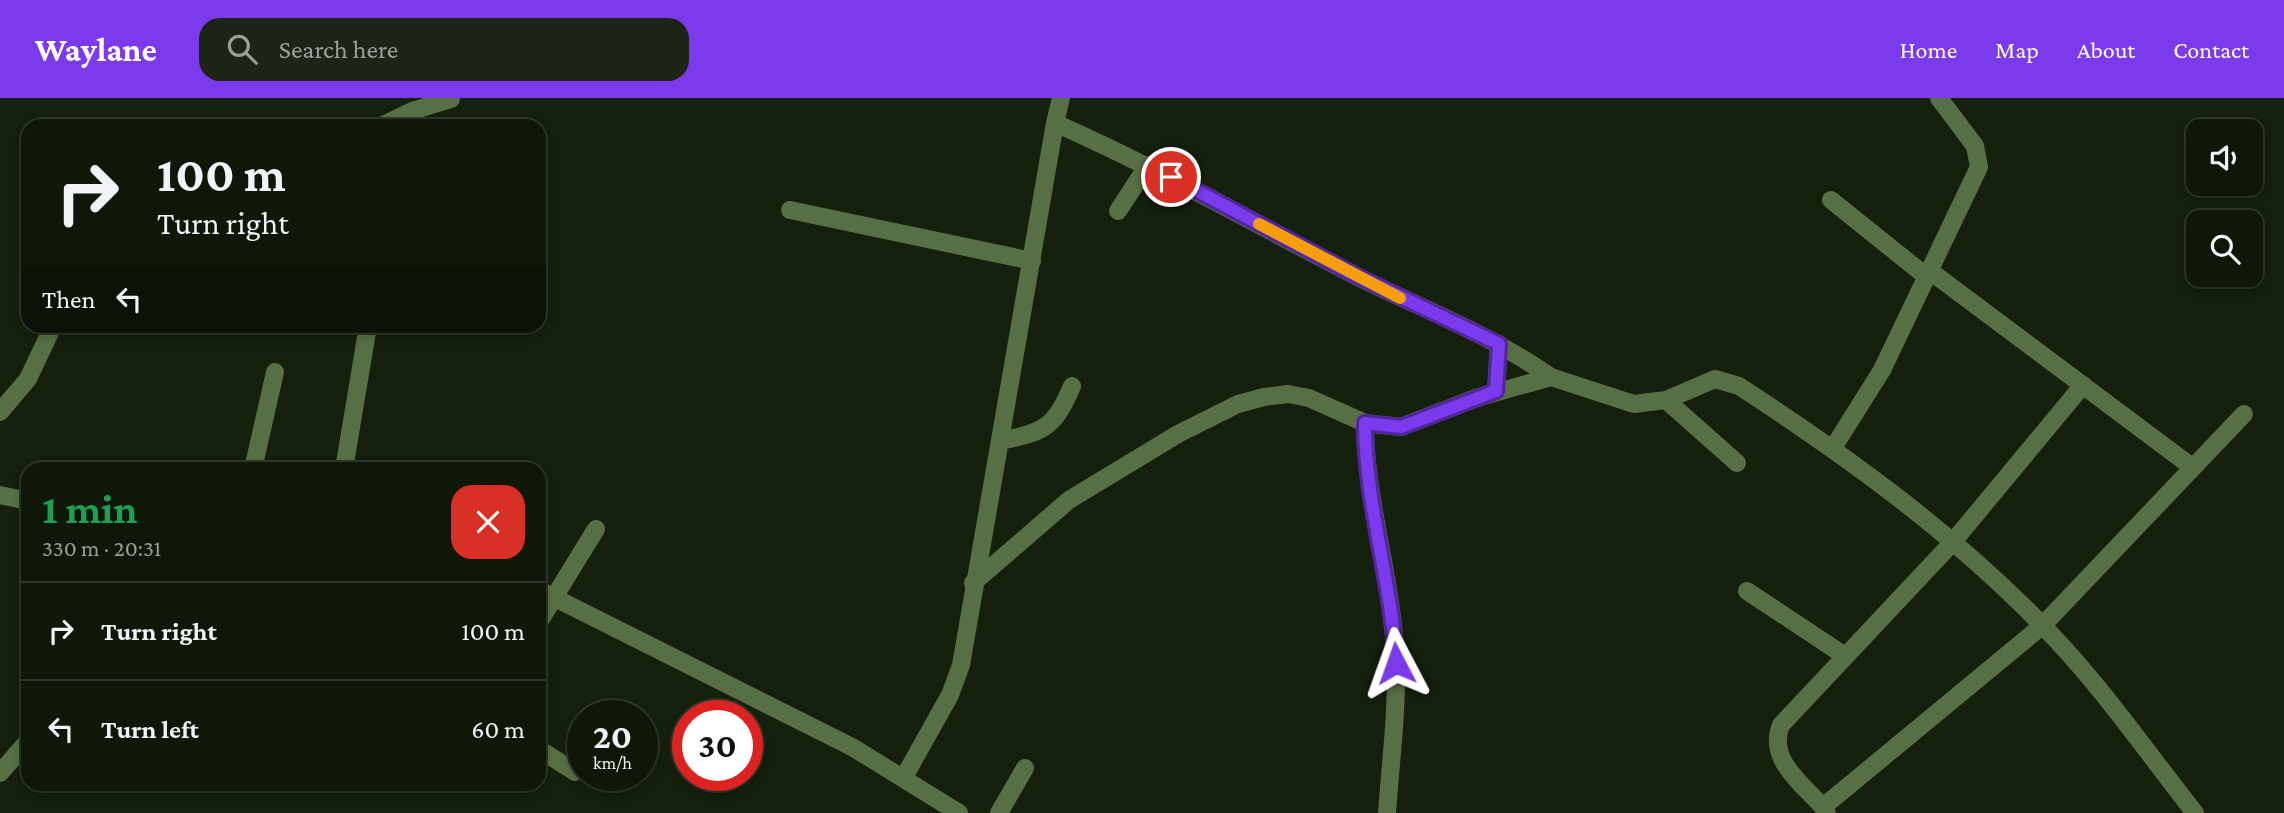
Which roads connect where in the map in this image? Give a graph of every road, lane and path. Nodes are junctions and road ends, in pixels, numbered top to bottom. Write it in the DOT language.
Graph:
graph roads {
  1 [pos="1061,98"];
  2 [pos="1939,98"];
  3 [pos="452,99"];
  4 [pos="395,119"];
  5 [pos="1055,123"];
  6 [pos="1147,165"];
  7 [pos="1831,200"];
  8 [pos="790,210"];
  9 [pos="1118,211"];
  10 [pos="1032,261"];
  11 [pos="1928,274"];
  12 [pos="49,333"];
  13 [pos="367,333"];
  14 [pos="1499,344"];
  15 [pos="275,372"];
  16 [pos="1551,377"];
  17 [pos="2083,385"];
  18 [pos="1072,386"];
  19 [pos="1496,391"];
  20 [pos="1666,400"];
  21 [pos="0,412"];
  22 [pos="2244,414"];
  23 [pos="1365,423"];
  24 [pos="1000,441"];
  25 [pos="1833,448"];
  26 [pos="255,462"];
  27 [pos="345,462"];
  28 [pos="1737,463"];
  29 [pos="2192,467"];
  30 [pos="0,495"];
  31 [pos="21,500"];
  32 [pos="596,529"];
  33 [pos="1952,543"];
  34 [pos="973,583"];
  35 [pos="1747,591"];
  36 [pos="546,594"];
  37 [pos="2043,625"];
  38 [pos="1844,656"];
  39 [pos="21,749"];
  40 [pos="546,753"];
  41 [pos="567,767"];
  42 [pos="1025,768"];
  43 [pos="0,773"];
  44 [pos="904,777"];
  45 [pos="1825,810"];
  46 [pos="959,813"];
  47 [pos="999,813"];
  48 [pos="1388,813"];
  49 [pos="2195,813"];
  1 -- 5 [label="street"];
  2 -- 11 [label="street"];
  3 -- 4 [label="street"];
  5 -- 6 [label="street"];
  5 -- 10 [label="street"];
  6 -- 9 [label="street"];
  6 -- 14 [label="street"];
  7 -- 11 [label="street"];
  8 -- 10 [label="street"];
  10 -- 24 [label="street"];
  11 -- 17 [label="street"];
  11 -- 25 [label="street"];
  12 -- 21 [label="street"];
  13 -- 27 [label="street"];
  14 -- 16 [label="street"];
  14 -- 19 [label="street"];
  15 -- 26 [label="street"];
  16 -- 19 [label="street"];
  16 -- 20 [label="street"];
  17 -- 29 [label="street"];
  17 -- 33 [label="street"];
  18 -- 24 [label="street"];
  19 -- 23 [label="street"];
  20 -- 25 [label="street"];
  20 -- 28 [label="street"];
  22 -- 29 [label="street"];
  23 -- 34 [label="street"];
  23 -- 48 [label="street"];
  24 -- 34 [label="street"];
  25 -- 33 [label="street"];
  29 -- 37 [label="street"];
  30 -- 31 [label="street"];
  32 -- 36 [label="street"];
  33 -- 37 [label="street"];
  33 -- 38 [label="street"];
  34 -- 44 [label="street"];
  35 -- 38 [label="street"];
  36 -- 44 [label="street"];
  37 -- 45 [label="street"];
  37 -- 49 [label="street"];
  38 -- 45 [label="street"];
  39 -- 43 [label="street"];
  40 -- 41 [label="street"];
  42 -- 47 [label="street"];
  44 -- 46 [label="street"];
}
